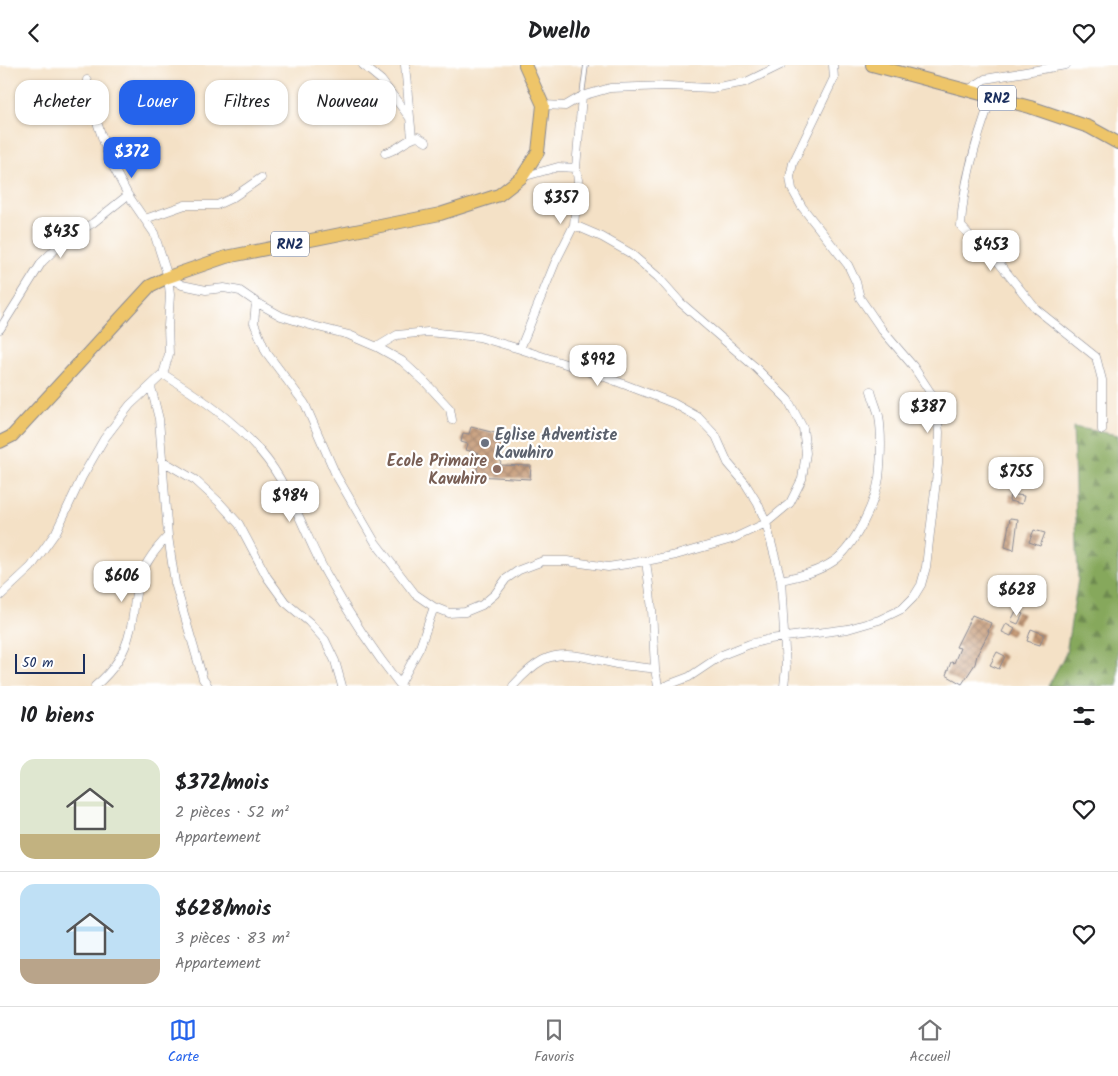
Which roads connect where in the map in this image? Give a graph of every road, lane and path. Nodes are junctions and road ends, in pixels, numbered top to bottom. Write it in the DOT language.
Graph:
graph roads {
  1 [pos="363,65"];
  2 [pos="405,65"];
  3 [pos="525,65"];
  4 [pos="586,65"];
  5 [pos="781,65"];
  6 [pos="833,65"];
  7 [pos="872,65"];
  8 [pos="1066,65"];
  9 [pos="909,69"];
  10 [pos="968,90"];
  11 [pos="582,96"];
  12 [pos="992,96"];
  13 [pos="543,105"];
  14 [pos="410,118"];
  15 [pos="98,125"];
  16 [pos="412,138"];
  17 [pos="426,142"];
  18 [pos="1118,143"];
  19 [pos="385,153"];
  20 [pos="576,168"];
  21 [pos="522,177"];
  22 [pos="261,178"];
  23 [pos="128,195"];
  24 [pos="145,219"];
  25 [pos="574,225"];
  26 [pos="168,277"];
  27 [pos="256,302"];
  28 [pos="0,329"];
  29 [pos="378,347"];
  30 [pos="520,349"];
  31 [pos="163,374"];
  32 [pos="151,387"];
  33 [pos="871,391"];
  34 [pos="452,420"];
  35 [pos="1102,430"];
  36 [pos="0,442"];
  37 [pos="161,460"];
  38 [pos="766,523"];
  39 [pos="168,536"];
  40 [pos="646,561"];
  41 [pos="781,580"];
  42 [pos="0,596"];
  43 [pos="434,607"];
  44 [pos="784,637"];
  45 [pos="655,669"];
  46 [pos="400,685"];
  47 [pos="95,686"];
  48 [pos="208,686"];
  49 [pos="342,686"];
  50 [pos="513,686"];
  51 [pos="658,686"];
  52 [pos="665,686"];
  53 [pos="784,686"];
  1 -- 14 [label="street"];
  2 -- 14 [label="street"];
  3 -- 13 [label="highway"];
  4 -- 11 [label="lane"];
  5 -- 11 [label="street"];
  6 -- 44 [label="street"];
  7 -- 9 [label="highway, RN2"];
  8 -- 10 [label="street"];
  9 -- 10 [label="highway, RN2"];
  10 -- 12 [label="highway, RN2"];
  11 -- 13 [label="street"];
  11 -- 20 [label="street"];
  12 -- 18 [label="highway, RN2"];
  12 -- 35 [label="street"];
  13 -- 21 [label="highway, RN2"];
  14 -- 16 [label="street"];
  15 -- 23 [label="street"];
  16 -- 17 [label="street"];
  16 -- 19 [label="street"];
  20 -- 21 [label="street"];
  20 -- 25 [label="street"];
  21 -- 26 [label="highway, RN2"];
  22 -- 24 [label="street"];
  23 -- 24 [label="street"];
  23 -- 28 [label="street"];
  24 -- 26 [label="street"];
  25 -- 30 [label="street"];
  25 -- 38 [label="street"];
  26 -- 27 [label="street"];
  26 -- 31 [label="street"];
  26 -- 36 [label="highway, RN2"];
  27 -- 29 [label="street"];
  27 -- 43 [label="street"];
  29 -- 30 [label="street"];
  29 -- 34 [label="street"];
  30 -- 38 [label="street"];
  31 -- 32 [label="street"];
  31 -- 46 [label="street"];
  32 -- 37 [label="street"];
  32 -- 42 [label="street"];
  33 -- 41 [label="street"];
  37 -- 39 [label="street"];
  37 -- 49 [label="street"];
  38 -- 40 [label="street"];
  38 -- 41 [label="street"];
  39 -- 47 [label="street"];
  39 -- 48 [label="street"];
  40 -- 43 [label="street"];
  40 -- 45 [label="street"];
  41 -- 44 [label="street"];
  43 -- 46 [label="street"];
  44 -- 52 [label="street"];
  44 -- 53 [label="street"];
  45 -- 50 [label="street"];
  45 -- 51 [label="street"];
}
